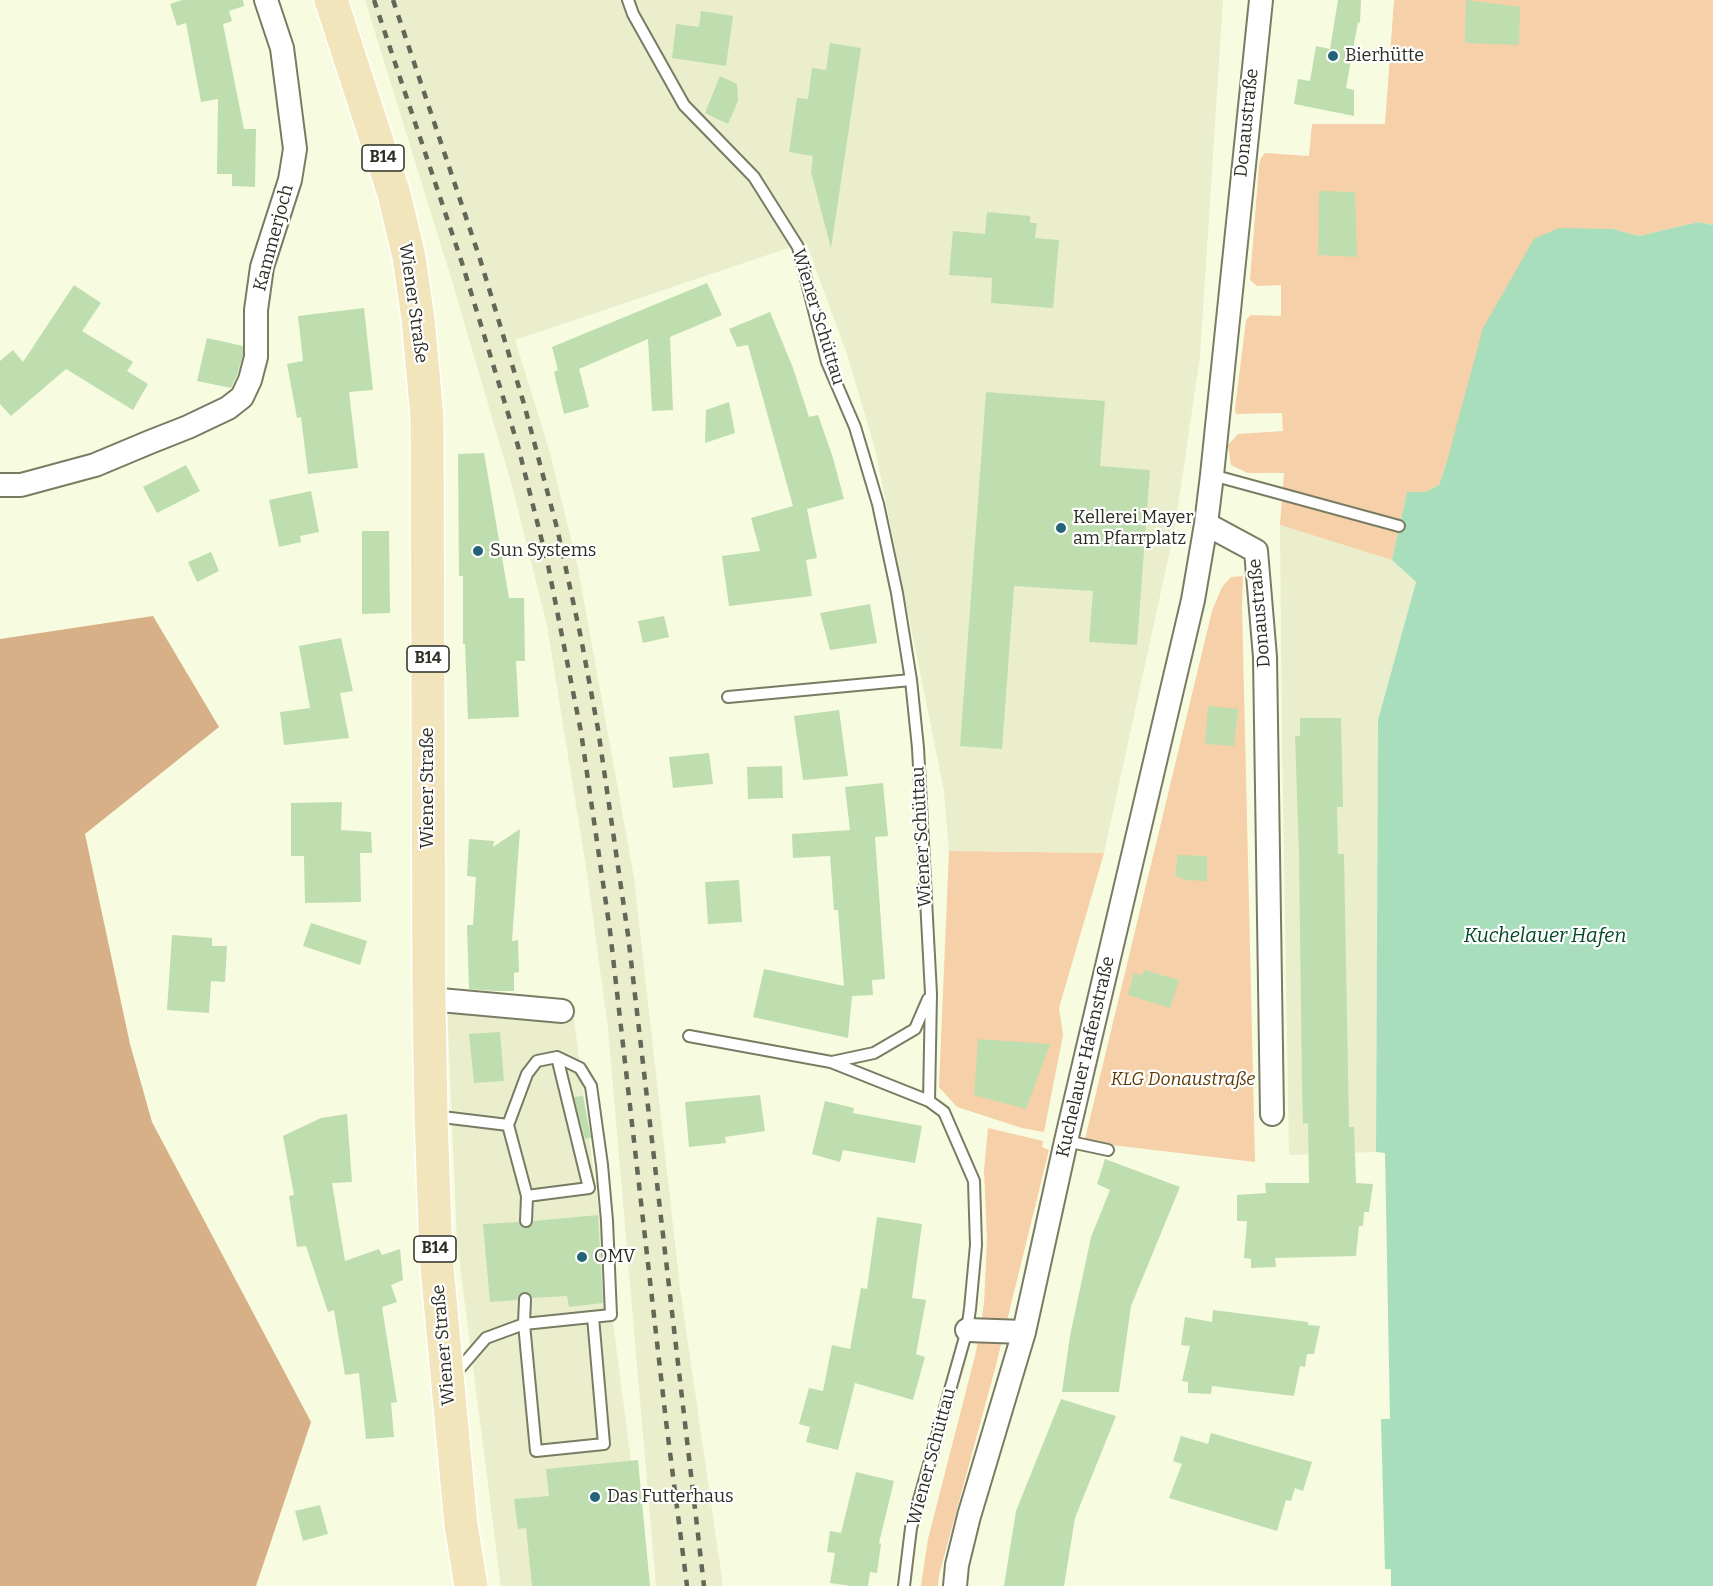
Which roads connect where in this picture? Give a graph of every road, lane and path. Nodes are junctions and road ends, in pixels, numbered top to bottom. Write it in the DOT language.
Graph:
graph roads {
  1 [pos="266,0"];
  2 [pos="331,0"];
  3 [pos="628,0"];
  4 [pos="1261,0"];
  5 [pos="1212,475"];
  6 [pos="0,485"];
  7 [pos="1206,524"];
  8 [pos="1399,526"];
  9 [pos="911,680"];
  10 [pos="728,697"];
  11 [pos="931,994"];
  12 [pos="429,999"];
  13 [pos="562,1011"];
  14 [pos="688,1036"];
  15 [pos="557,1057"];
  16 [pos="831,1062"];
  17 [pos="929,1101"];
  18 [pos="1272,1114"];
  19 [pos="431,1116"];
  20 [pos="508,1125"];
  21 [pos="1066,1141"];
  22 [pos="1108,1150"];
  23 [pos="526,1196"];
  24 [pos="526,1221"];
  25 [pos="525,1299"];
  26 [pos="593,1317"];
  27 [pos="524,1324"];
  28 [pos="967,1329"];
  29 [pos="1024,1332"];
  30 [pos="448,1382"];
  31 [pos="471,1586"];
  32 [pos="904,1586"];
  33 [pos="955,1586"];
  1 -- 6 [label="street, Kammerjoch"];
  2 -- 12 [label="main road, Wiener Straße / B14"];
  3 -- 9 [label="lane, Wiener Schüttau"];
  4 -- 5 [label="street, Donaustraße"];
  5 -- 7 [label="street, Donaustraße"];
  5 -- 8 [label="lane"];
  7 -- 18 [label="street, Donaustraße"];
  7 -- 21 [label="street, Kuchelauer Hafenstraße"];
  9 -- 10 [label="lane"];
  9 -- 11 [label="lane, Wiener Schüttau"];
  11 -- 16 [label="lane, Wiener Schüttau"];
  11 -- 17 [label="lane, Wiener Schüttau"];
  12 -- 13 [label="street"];
  12 -- 19 [label="main road, Wiener Straße / B14"];
  14 -- 16 [label="lane, Wiener Schüttau"];
  15 -- 20 [label="lane"];
  15 -- 23 [label="lane"];
  15 -- 26 [label="lane"];
  16 -- 17 [label="lane, Wiener Schüttau"];
  17 -- 28 [label="lane, Wiener Schüttau"];
  19 -- 20 [label="lane"];
  19 -- 30 [label="main road, Wiener Straße / B14"];
  20 -- 23 [label="lane"];
  21 -- 22 [label="lane"];
  21 -- 29 [label="street, Kuchelauer Hafenstraße"];
  23 -- 24 [label="lane"];
  25 -- 27 [label="lane"];
  26 -- 27 [label="lane"];
  26 -- 27 [label="lane"];
  27 -- 30 [label="lane"];
  28 -- 29 [label="street"];
  28 -- 32 [label="lane, Wiener Schüttau"];
  29 -- 33 [label="street, Kuchelauer Hafenstraße"];
  30 -- 31 [label="main road, Wiener Straße / B14"];
}
